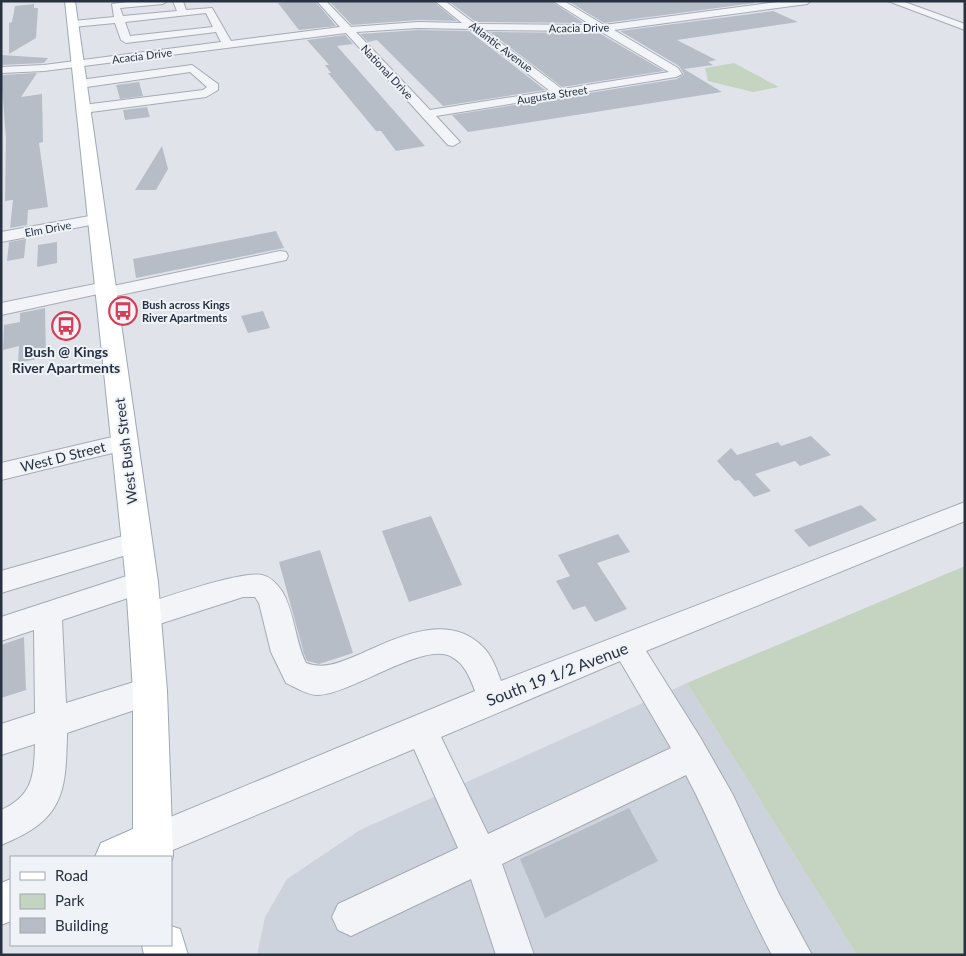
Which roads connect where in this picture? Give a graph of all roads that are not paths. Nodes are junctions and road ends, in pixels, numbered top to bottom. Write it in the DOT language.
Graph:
graph roads {
  1 [pos="70,1"];
  2 [pos="163,1"];
  3 [pos="178,1"];
  4 [pos="322,1"];
  5 [pos="439,1"];
  6 [pos="557,1"];
  7 [pos="807,1"];
  8 [pos="892,1"];
  9 [pos="689,8"];
  10 [pos="184,12"];
  11 [pos="704,16"];
  12 [pos="73,24"];
  13 [pos="961,24"];
  14 [pos="217,26"];
  15 [pos="472,26"];
  16 [pos="121,27"];
  17 [pos="604,28"];
  18 [pos="348,30"];
  19 [pos="102,34"];
  20 [pos="158,36"];
  21 [pos="228,45"];
  22 [pos="107,52"];
  23 [pos="78,64"];
  24 [pos="1,70"];
  25 [pos="80,84"];
  26 [pos="562,94"];
  27 [pos="83,109"];
  28 [pos="428,114"];
  29 [pos="453,142"];
  30 [pos="95,220"];
  31 [pos="1,237"];
  32 [pos="280,256"];
  33 [pos="106,290"];
  34 [pos="1,309"];
  35 [pos="125,442"];
  36 [pos="1,472"];
  37 [pos="965,510"];
  38 [pos="137,542"];
  39 [pos="1,582"];
  40 [pos="142,582"];
  41 [pos="48,614"];
  42 [pos="144,617"];
  43 [pos="1,629"];
  44 [pos="627,647"];
  45 [pos="150,691"];
  46 [pos="493,699"];
  47 [pos="51,723"];
  48 [pos="421,730"];
  49 [pos="1,740"];
  50 [pos="693,755"];
  51 [pos="1,828"];
  52 [pos="152,850"];
  53 [pos="120,856"];
  54 [pos="480,858"];
  55 [pos="352,918"];
  56 [pos="515,955"];
  57 [pos="793,955"];
  1 -- 12 [label="main road, West Bush Street"];
  2 -- 16 [label="street"];
  3 -- 10 [label="street"];
  4 -- 18 [label="street, National Drive"];
  5 -- 15 [label="street, Atlantic Avenue"];
  6 -- 17 [label="street"];
  7 -- 11 [label="street, Acacia Drive"];
  8 -- 13 [label="street"];
  9 -- 11 [label="street"];
  10 -- 14 [label="street"];
  10 -- 16 [label="street"];
  11 -- 17 [label="street, Acacia Drive"];
  12 -- 16 [label="street"];
  12 -- 23 [label="main road, West Bush Street"];
  14 -- 16 [label="street"];
  14 -- 20 [label="street"];
  14 -- 21 [label="street"];
  15 -- 17 [label="street, Acacia Drive"];
  15 -- 18 [label="street, Acacia Drive"];
  15 -- 26 [label="street, Atlantic Avenue"];
  16 -- 19 [label="street"];
  16 -- 20 [label="street"];
  17 -- 26 [label="street, Augusta Street"];
  18 -- 21 [label="street, Acacia Drive"];
  18 -- 28 [label="street, National Drive"];
  20 -- 22 [label="street"];
  21 -- 23 [label="street, Acacia Drive"];
  23 -- 24 [label="street, Acacia Drive"];
  23 -- 25 [label="main road, West Bush Street"];
  25 -- 27 [label="main road, West Bush Street"];
  25 -- 27 [label="street"];
  26 -- 28 [label="street, Augusta Street"];
  27 -- 30 [label="main road, West Bush Street"];
  28 -- 29 [label="street, National Drive"];
  30 -- 31 [label="street, Elm Drive"];
  30 -- 33 [label="main road, West Bush Street"];
  32 -- 33 [label="street"];
  33 -- 34 [label="street"];
  33 -- 35 [label="main road, West Bush Street"];
  35 -- 36 [label="street, West D Street"];
  35 -- 38 [label="main road, West Bush Street"];
  37 -- 44 [label="street, South 19 1/2 Avenue"];
  38 -- 39 [label="street"];
  38 -- 40 [label="main road, West Bush Street"];
  40 -- 41 [label="street"];
  40 -- 42 [label="main road, West Bush Street"];
  41 -- 43 [label="street"];
  41 -- 47 [label="street"];
  42 -- 45 [label="main road, West Bush Street"];
  42 -- 46 [label="street"];
  44 -- 46 [label="street, South 19 1/2 Avenue"];
  44 -- 50 [label="street"];
  45 -- 47 [label="street"];
  45 -- 52 [label="main road, West Bush Street"];
  46 -- 48 [label="street, South 19 1/2 Avenue"];
  47 -- 49 [label="street"];
  47 -- 51 [label="street"];
  48 -- 52 [label="street, South 19 1/2 Avenue"];
  48 -- 54 [label="street"];
  50 -- 54 [label="street"];
  50 -- 57 [label="street"];
  52 -- 53 [label="main road"];
  54 -- 55 [label="street"];
  54 -- 56 [label="street"];
}
